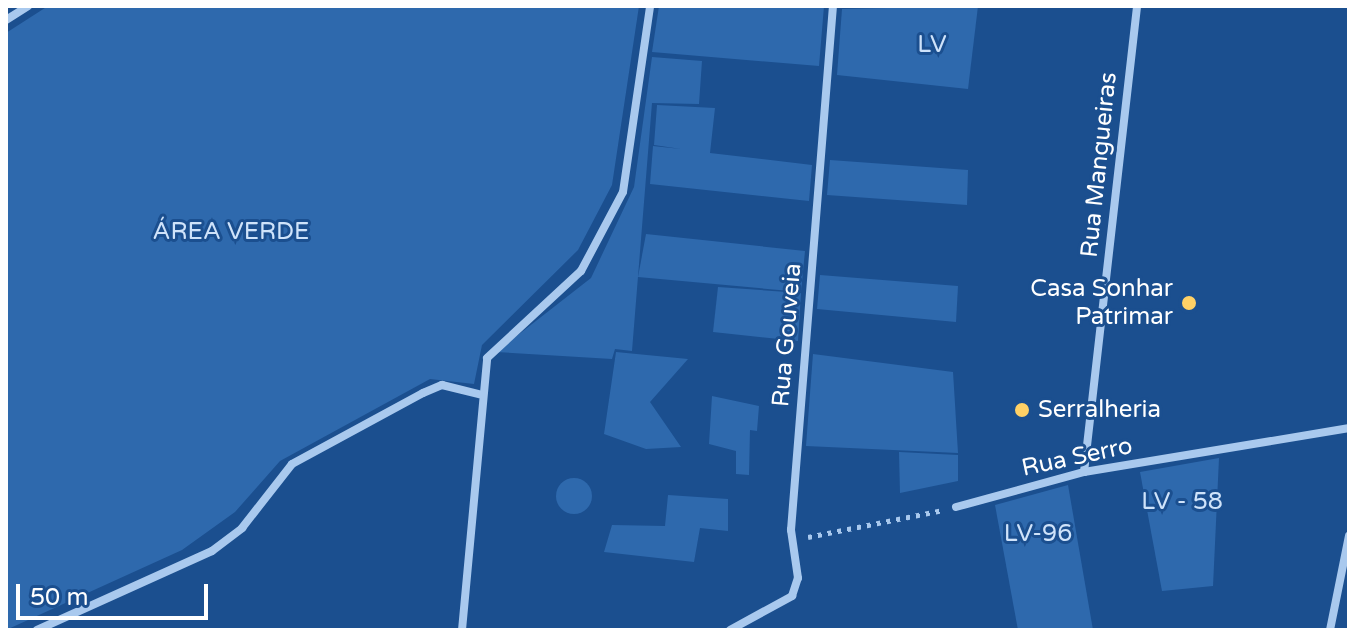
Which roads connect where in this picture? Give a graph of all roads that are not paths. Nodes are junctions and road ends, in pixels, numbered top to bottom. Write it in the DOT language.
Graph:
graph roads {
  1 [pos="28,6"];
  2 [pos="650,6"];
  3 [pos="833,6"];
  4 [pos="1137,6"];
  5 [pos="6,20"];
  6 [pos="479,394"];
  7 [pos="1349,428"];
  8 [pos="1084,472"];
  9 [pos="956,507"];
  10 [pos="1349,536"];
  11 [pos="37,630"];
  12 [pos="462,630"];
  13 [pos="730,630"];
  14 [pos="1330,630"];
  1 -- 5 [label="street"];
  2 -- 6 [label="street"];
  3 -- 13 [label="street, Rua Gouveia"];
  4 -- 8 [label="street, Rua Mangueiras"];
  6 -- 11 [label="street"];
  6 -- 12 [label="street"];
  7 -- 8 [label="street, Rua Serro"];
  8 -- 9 [label="street, Rua Serro"];
  10 -- 14 [label="street"];
}
